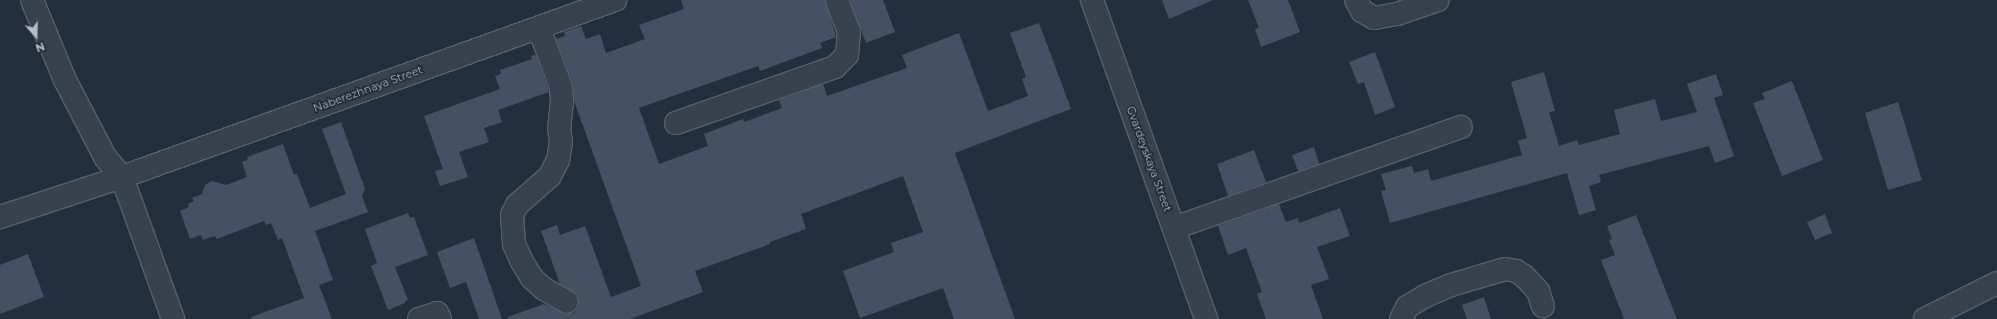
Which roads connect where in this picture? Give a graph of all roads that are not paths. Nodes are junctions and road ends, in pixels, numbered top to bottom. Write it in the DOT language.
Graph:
graph roads {
  1 [pos="32,0"];
  2 [pos="615,0"];
  3 [pos="836,0"];
  4 [pos="1092,0"];
  5 [pos="1356,0"];
  6 [pos="1438,0"];
  7 [pos="540,28"];
  8 [pos="676,123"];
  9 [pos="1461,127"];
  10 [pos="122,177"];
  11 [pos="0,217"];
  12 [pos="1174,228"];
  13 [pos="1997,283"];
  14 [pos="567,302"];
  15 [pos="1543,306"];
  16 [pos="173,319"];
  17 [pos="1206,319"];
  18 [pos="1401,319"];
  19 [pos="1925,319"];
  1 -- 10 [label="street"];
  2 -- 7 [label="street, Naberezhnaya Street"];
  3 -- 8 [label="street"];
  4 -- 12 [label="street, Gvardeyskaya Street"];
  5 -- 6 [label="street"];
  7 -- 10 [label="street, Naberezhnaya Street"];
  7 -- 14 [label="street"];
  9 -- 12 [label="street"];
  10 -- 11 [label="street, Naberezhnaya Street"];
  10 -- 16 [label="street"];
  12 -- 17 [label="street, Gvardeyskaya Street"];
  13 -- 19 [label="street"];
  15 -- 18 [label="street"];
}
